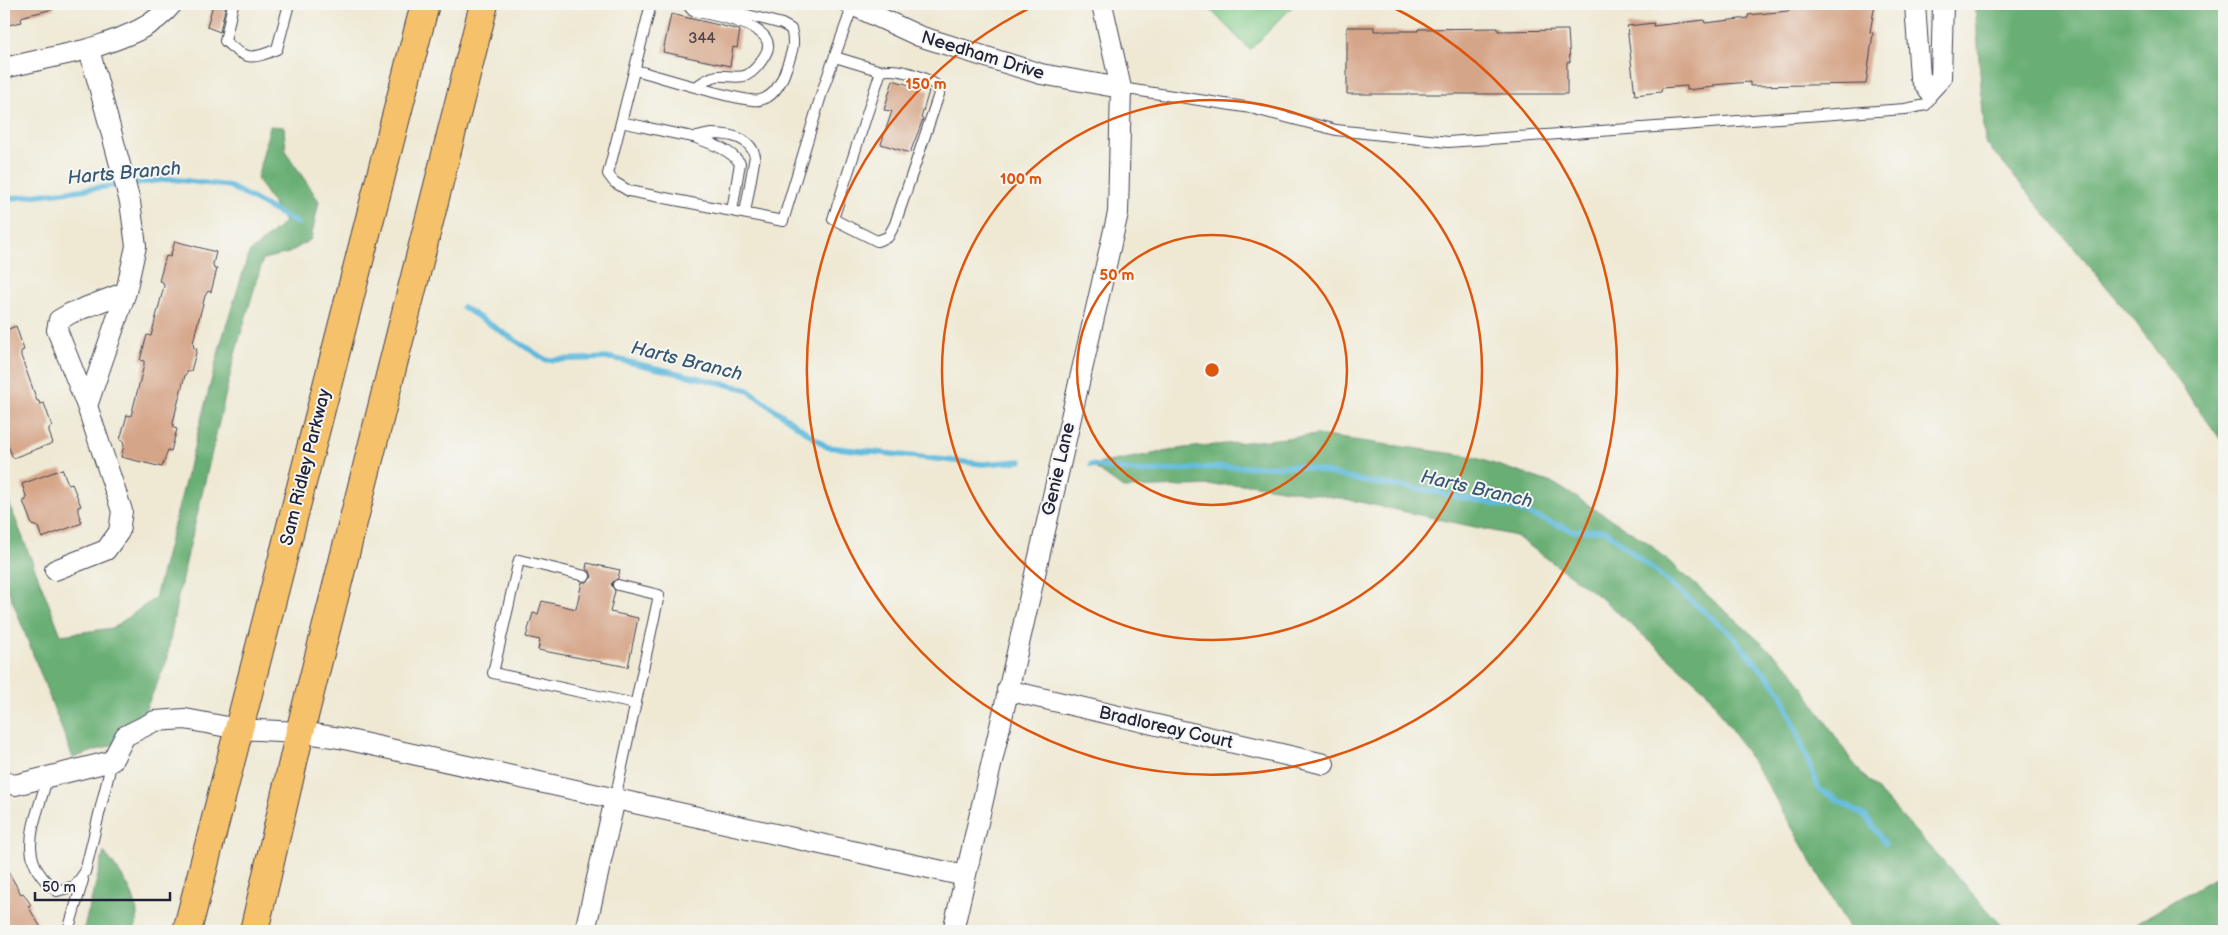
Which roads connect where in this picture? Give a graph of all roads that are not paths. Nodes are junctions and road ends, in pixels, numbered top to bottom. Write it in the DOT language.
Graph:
graph roads {
  1 [pos="172,4"];
  2 [pos="233,4"];
  3 [pos="289,4"];
  4 [pos="425,4"];
  5 [pos="464,4"];
  6 [pos="484,4"];
  7 [pos="499,4"];
  8 [pos="651,4"];
  9 [pos="687,4"];
  10 [pos="706,4"];
  11 [pos="852,4"];
  12 [pos="1102,4"];
  13 [pos="1916,4"];
  14 [pos="1943,4"];
  15 [pos="89,49"];
  16 [pos="835,57"];
  17 [pos="4,68"];
  18 [pos="635,70"];
  19 [pos="881,72"];
  20 [pos="696,86"];
  21 [pos="1121,88"];
  22 [pos="1929,91"];
  23 [pos="621,122"];
  24 [pos="696,138"];
  25 [pos="433,205"];
  26 [pos="732,211"];
  27 [pos="745,214"];
  28 [pos="126,292"];
  29 [pos="87,406"];
  30 [pos="55,570"];
  31 [pos="585,576"];
  32 [pos="618,585"];
  33 [pos="1007,690"];
  34 [pos="635,704"];
  35 [pos="238,729"];
  36 [pos="300,732"];
  37 [pos="112,761"];
  38 [pos="1324,764"];
  39 [pos="47,778"];
  40 [pos="4,782"];
  41 [pos="614,798"];
  42 [pos="85,872"];
  43 [pos="965,876"];
  44 [pos="68,931"];
  45 [pos="187,931"];
  46 [pos="254,931"];
  47 [pos="585,931"];
  48 [pos="953,931"];
  1 -- 15 [label="street"];
  2 -- 3 [label="lane"];
  4 -- 35 [label="main road, Sam Ridley Parkway"];
  5 -- 25 [label="main road"];
  6 -- 25 [label="main road"];
  7 -- 25 [label="main road"];
  8 -- 18 [label="lane"];
  9 -- 20 [label="lane"];
  10 -- 20 [label="lane"];
  11 -- 16 [label="lane"];
  11 -- 21 [label="street, Needham Drive"];
  12 -- 21 [label="street, Genie Lane"];
  13 -- 22 [label="street"];
  14 -- 22 [label="street"];
  15 -- 17 [label="street"];
  15 -- 28 [label="street"];
  16 -- 19 [label="lane"];
  16 -- 27 [label="lane"];
  18 -- 20 [label="lane"];
  18 -- 23 [label="lane"];
  19 -- 19 [label="lane"];
  21 -- 22 [label="lane"];
  21 -- 33 [label="street, Genie Lane"];
  23 -- 24 [label="lane"];
  23 -- 26 [label="lane"];
  24 -- 26 [label="lane"];
  24 -- 27 [label="lane"];
  25 -- 36 [label="main road"];
  26 -- 27 [label="lane"];
  28 -- 29 [label="street"];
  28 -- 29 [label="street"];
  29 -- 30 [label="street"];
  31 -- 34 [label="lane"];
  32 -- 34 [label="lane"];
  33 -- 38 [label="street, Bradloreay Court"];
  33 -- 43 [label="street, Genie Lane"];
  34 -- 41 [label="lane"];
  35 -- 36 [label="street"];
  35 -- 37 [label="street"];
  35 -- 45 [label="main road, Sam Ridley Parkway"];
  36 -- 41 [label="street"];
  36 -- 46 [label="main road"];
  37 -- 39 [label="street"];
  37 -- 42 [label="lane"];
  39 -- 40 [label="street"];
  39 -- 42 [label="lane"];
  41 -- 43 [label="street"];
  41 -- 47 [label="street"];
  42 -- 44 [label="lane"];
  43 -- 48 [label="street, Genie Lane"];
}
